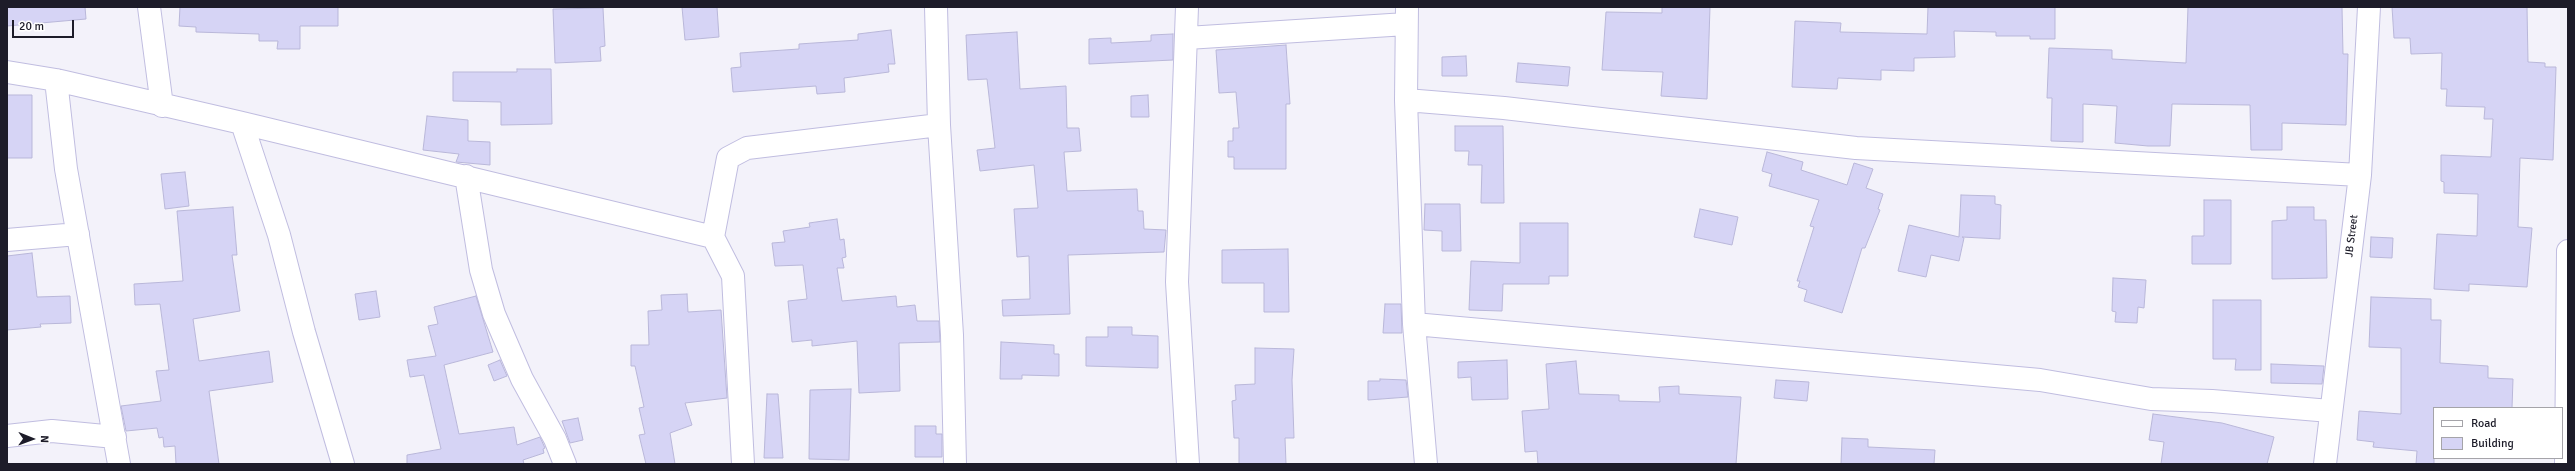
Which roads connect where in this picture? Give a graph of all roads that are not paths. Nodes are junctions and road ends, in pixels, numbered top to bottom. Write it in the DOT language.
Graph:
graph roads {
  1 [pos="149,7"];
  2 [pos="936,7"];
  3 [pos="1186,7"];
  4 [pos="2369,7"];
  5 [pos="1407,16"];
  6 [pos="1187,38"];
  7 [pos="7,72"];
  8 [pos="56,80"];
  9 [pos="1406,100"];
  10 [pos="162,106"];
  11 [pos="242,123"];
  12 [pos="938,125"];
  13 [pos="2360,175"];
  14 [pos="466,176"];
  15 [pos="78,234"];
  16 [pos="713,237"];
  17 [pos="7,240"];
  18 [pos="2568,251"];
  19 [pos="1414,324"];
  20 [pos="2330,411"];
  21 [pos="7,436"];
  22 [pos="115,437"];
  23 [pos="119,464"];
  24 [pos="343,464"];
  25 [pos="564,464"];
  26 [pos="743,464"];
  27 [pos="955,464"];
  28 [pos="1188,464"];
  29 [pos="1426,464"];
  30 [pos="2325,464"];
  31 [pos="2566,464"];
  1 -- 10 [label="street"];
  2 -- 12 [label="street"];
  3 -- 6 [label="street"];
  4 -- 13 [label="street, JB Street"];
  5 -- 6 [label="street"];
  5 -- 9 [label="street"];
  6 -- 28 [label="street"];
  7 -- 8 [label="street"];
  8 -- 10 [label="street"];
  8 -- 15 [label="street"];
  9 -- 13 [label="street"];
  9 -- 19 [label="street"];
  10 -- 11 [label="street"];
  11 -- 14 [label="street"];
  11 -- 24 [label="street"];
  12 -- 16 [label="street"];
  12 -- 27 [label="street"];
  13 -- 20 [label="street, JB Street"];
  14 -- 16 [label="street"];
  14 -- 25 [label="street"];
  15 -- 17 [label="street"];
  15 -- 22 [label="street"];
  16 -- 26 [label="street"];
  18 -- 31 [label="street"];
  19 -- 20 [label="street"];
  19 -- 29 [label="street"];
  20 -- 30 [label="street, JB Street"];
  21 -- 22 [label="street"];
  22 -- 23 [label="street"];
}
